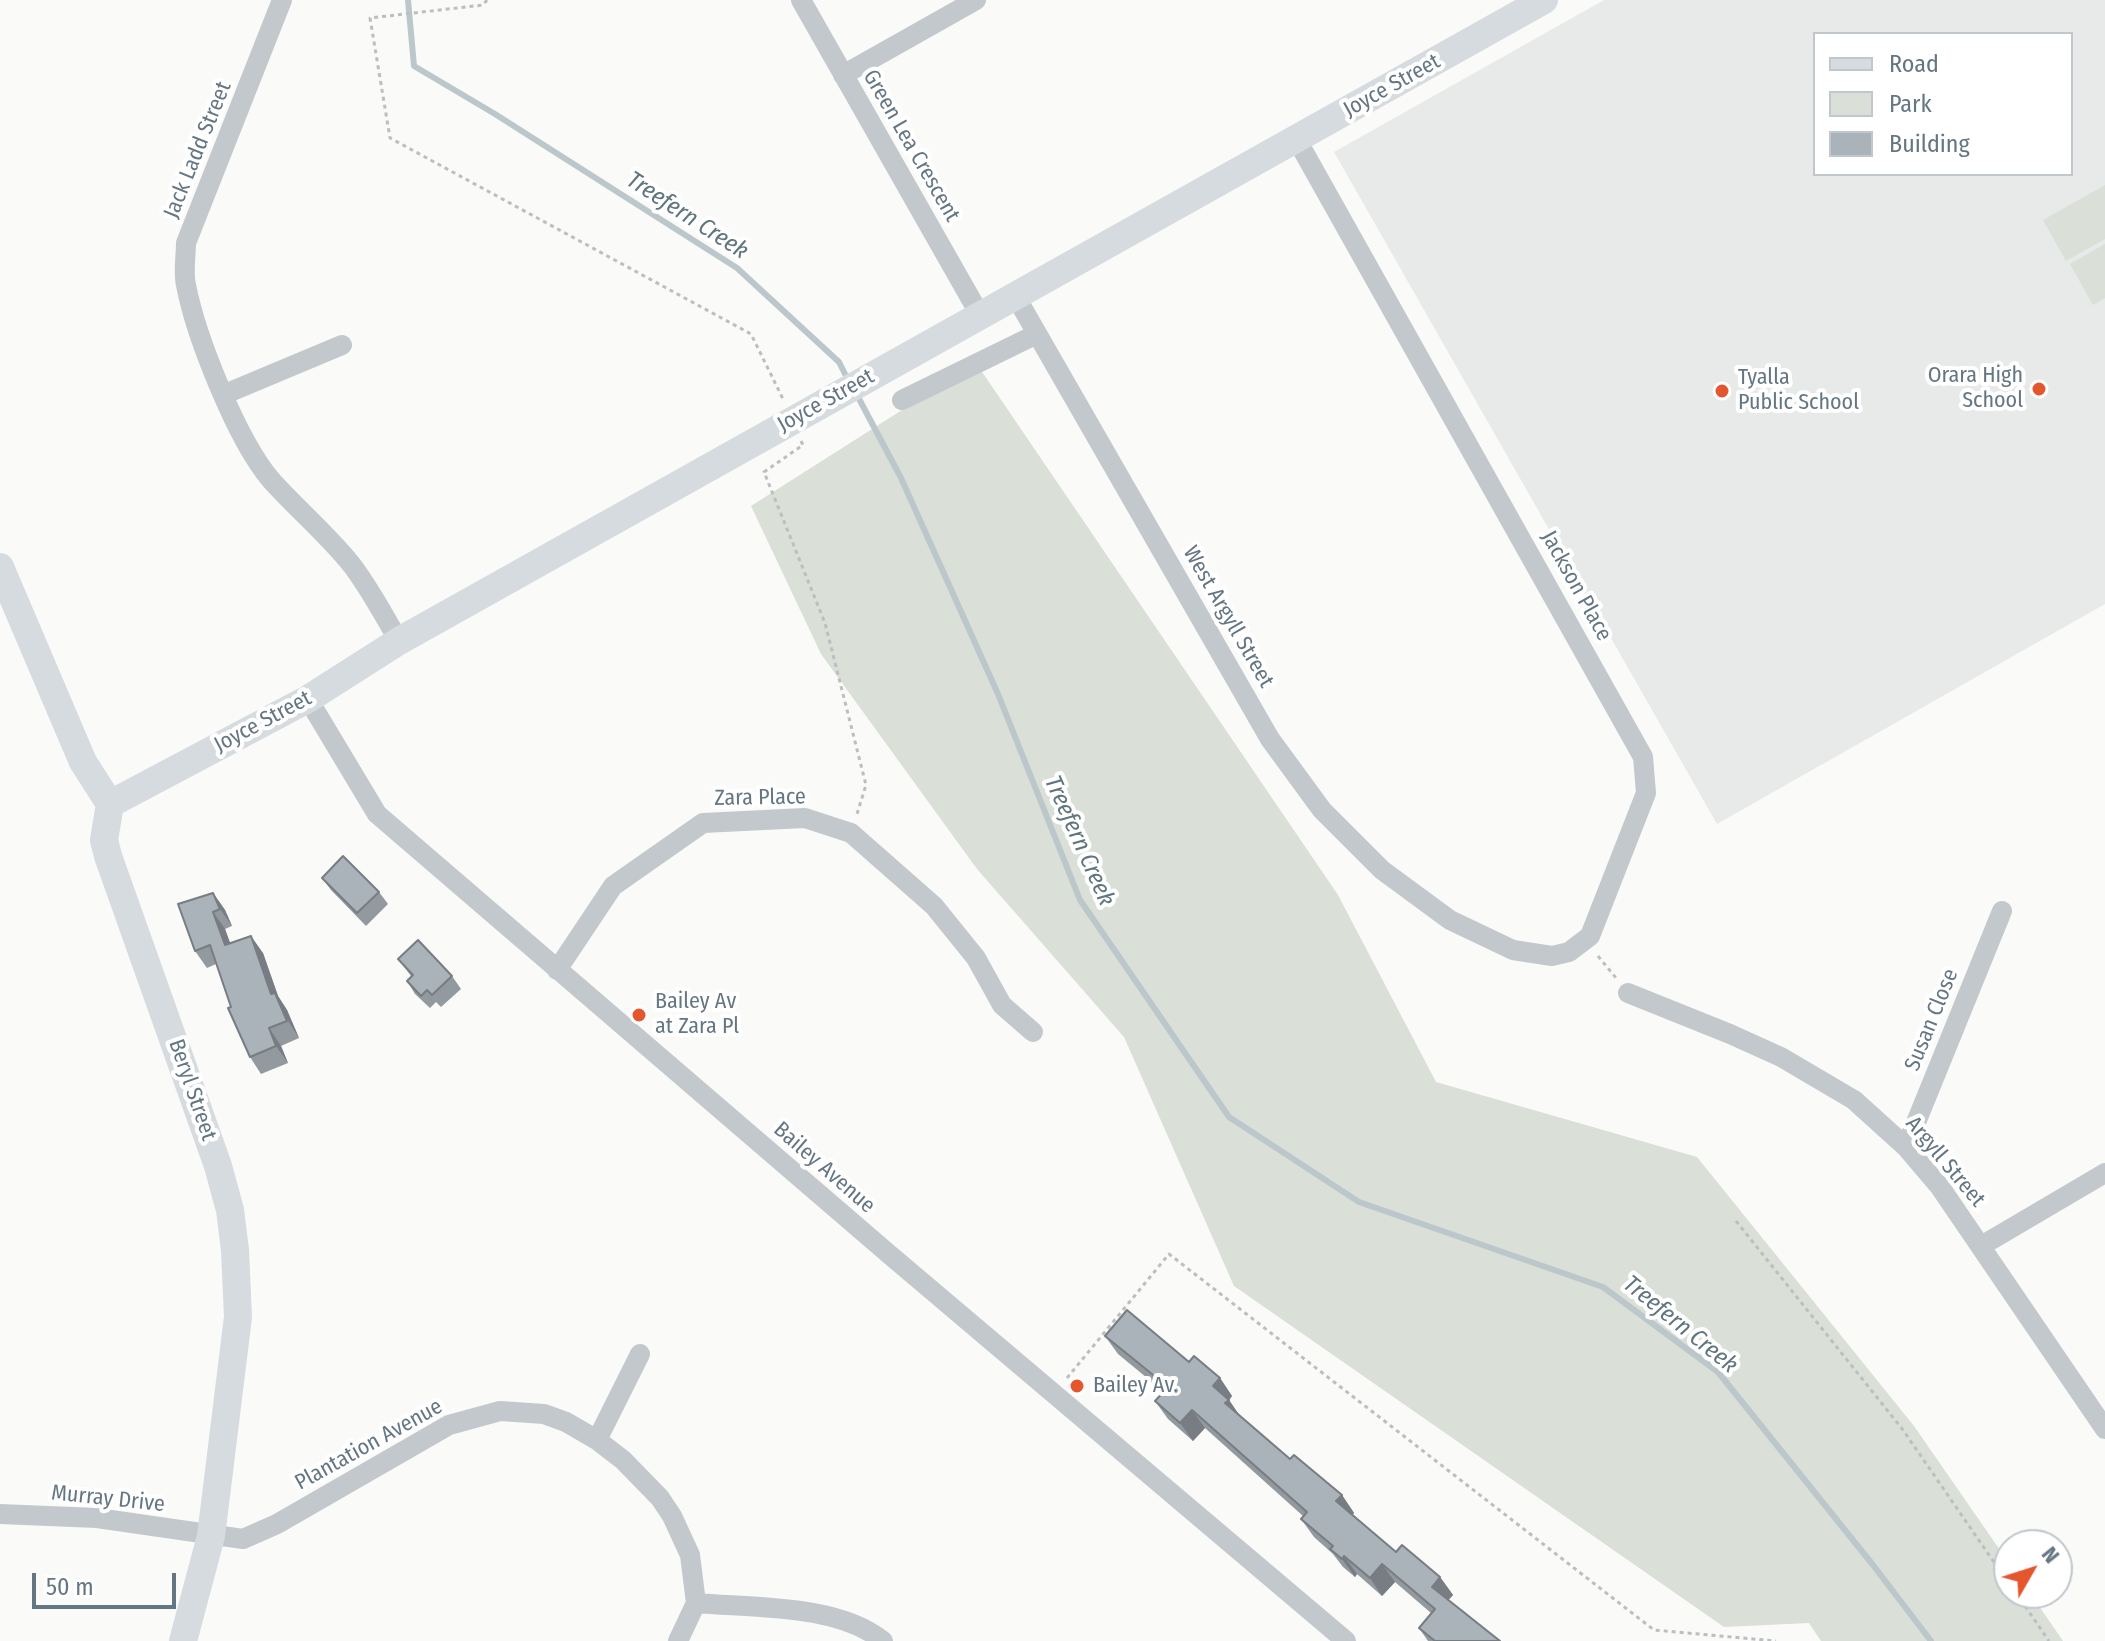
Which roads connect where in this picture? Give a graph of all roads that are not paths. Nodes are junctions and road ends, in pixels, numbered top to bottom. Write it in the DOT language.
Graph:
graph roads {
  1 [pos="282,0"];
  2 [pos="801,0"];
  3 [pos="976,0"];
  4 [pos="1544,0"];
  5 [pos="843,75"];
  6 [pos="1297,140"];
  7 [pos="1016,297"];
  8 [pos="980,315"];
  9 [pos="1037,334"];
  10 [pos="342,345"];
  11 [pos="225,394"];
  12 [pos="902,400"];
  13 [pos="0,567"];
  14 [pos="399,641"];
  15 [pos="308,699"];
  16 [pos="110,804"];
  17 [pos="2002,911"];
  18 [pos="1450,920"];
  19 [pos="557,970"];
  20 [pos="1628,993"];
  21 [pos="1033,1032"];
  22 [pos="1906,1147"];
  23 [pos="2105,1173"];
  24 [pos="1981,1246"];
  25 [pos="640,1354"];
  26 [pos="2105,1429"];
  27 [pos="597,1440"];
  28 [pos="0,1514"];
  29 [pos="211,1536"];
  30 [pos="696,1603"];
  31 [pos="183,1641"];
  32 [pos="678,1641"];
  33 [pos="883,1641"];
  34 [pos="1346,1641"];
  1 -- 11 [label="street, Jack Ladd Street"];
  2 -- 5 [label="street, Green Lea Crescent"];
  3 -- 5 [label="street"];
  4 -- 6 [label="street, Joyce Street"];
  5 -- 8 [label="street, Green Lea Crescent"];
  6 -- 7 [label="street, Joyce Street"];
  6 -- 18 [label="street, Jackson Place"];
  7 -- 8 [label="street, Joyce Street"];
  7 -- 9 [label="street, West Argyll Street"];
  8 -- 14 [label="street, Joyce Street"];
  9 -- 12 [label="street"];
  9 -- 18 [label="street, West Argyll Street"];
  10 -- 11 [label="street"];
  11 -- 14 [label="street, Jack Ladd Street"];
  13 -- 16 [label="street"];
  14 -- 15 [label="street, Joyce Street"];
  15 -- 16 [label="street, Joyce Street"];
  15 -- 19 [label="street, Bailey Avenue"];
  16 -- 29 [label="street, Beryl Street"];
  17 -- 22 [label="street, Susan Close"];
  19 -- 21 [label="street, Zara Place"];
  19 -- 34 [label="street, Bailey Avenue"];
  20 -- 22 [label="street, Argyll Street"];
  22 -- 24 [label="street, Argyll Street"];
  23 -- 24 [label="street"];
  24 -- 26 [label="street, Argyll Street"];
  25 -- 27 [label="street"];
  27 -- 29 [label="street, Plantation Avenue"];
  27 -- 30 [label="street, Plantation Avenue"];
  28 -- 29 [label="street, Murray Drive"];
  29 -- 31 [label="street, Beryl Street"];
  30 -- 32 [label="street"];
  30 -- 33 [label="street"];
}
